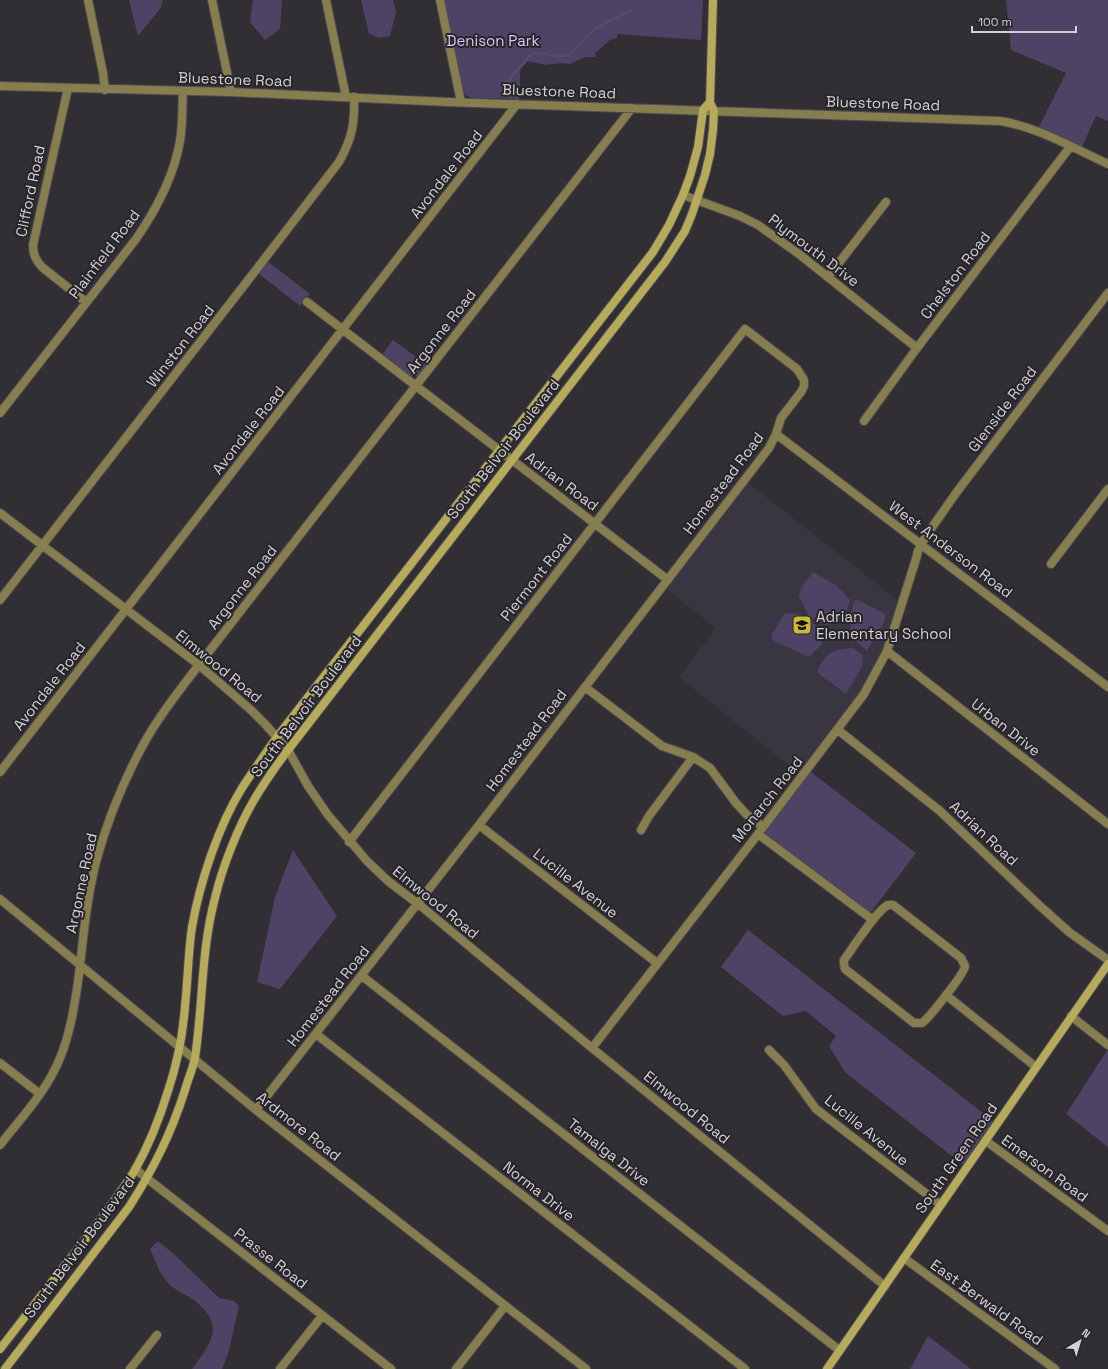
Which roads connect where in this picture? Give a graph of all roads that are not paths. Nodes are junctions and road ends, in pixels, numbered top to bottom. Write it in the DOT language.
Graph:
graph roads {
  1 [pos="88,0"];
  2 [pos="212,0"];
  3 [pos="326,0"];
  4 [pos="440,0"];
  5 [pos="713,0"];
  6 [pos="0,86"];
  7 [pos="68,88"];
  8 [pos="104,90"];
  9 [pos="183,91"];
  10 [pos="231,92"];
  11 [pos="350,97"];
  12 [pos="461,102"];
  13 [pos="710,102"];
  14 [pos="517,104"];
  15 [pos="632,108"];
  16 [pos="703,110"];
  17 [pos="714,111"];
  18 [pos="1070,147"];
  19 [pos="1108,164"];
  20 [pos="683,195"];
  21 [pos="697,200"];
  22 [pos="886,202"];
  23 [pos="828,277"];
  24 [pos="1108,293"];
  25 [pos="86,302"];
  26 [pos="307,302"];
  27 [pos="343,330"];
  28 [pos="917,348"];
  29 [pos="804,380"];
  30 [pos="416,386"];
  31 [pos="0,413"];
  32 [pos="864,421"];
  33 [pos="776,434"];
  34 [pos="498,451"];
  35 [pos="512,461"];
  36 [pos="1108,488"];
  37 [pos="0,513"];
  38 [pos="594,523"];
  39 [pos="922,544"];
  40 [pos="42,545"];
  41 [pos="1051,564"];
  42 [pos="668,580"];
  43 [pos="0,600"];
  44 [pos="125,610"];
  45 [pos="887,651"];
  46 [pos="199,665"];
  47 [pos="585,687"];
  48 [pos="1108,687"];
  49 [pos="838,730"];
  50 [pos="278,738"];
  51 [pos="288,750"];
  52 [pos="693,757"];
  53 [pos="0,772"];
  54 [pos="1108,824"];
  55 [pos="479,825"];
  56 [pos="641,830"];
  57 [pos="760,831"];
  58 [pos="349,842"];
  59 [pos="0,899"];
  60 [pos="417,904"];
  61 [pos="873,920"];
  62 [pos="1108,960"];
  63 [pos="657,963"];
  64 [pos="1108,964"];
  65 [pos="80,965"];
  66 [pos="362,976"];
  67 [pos="946,995"];
  68 [pos="1071,1016"];
  69 [pos="316,1034"];
  70 [pos="1108,1045"];
  71 [pos="179,1046"];
  72 [pos="592,1048"];
  73 [pos="769,1050"];
  74 [pos="194,1060"];
  75 [pos="0,1063"];
  76 [pos="1036,1067"];
  77 [pos="40,1094"];
  78 [pos="256,1110"];
  79 [pos="986,1141"];
  80 [pos="0,1145"];
  81 [pos="135,1169"];
  82 [pos="148,1179"];
  83 [pos="941,1205"];
  84 [pos="1108,1231"];
  85 [pos="904,1258"];
  86 [pos="885,1286"];
  87 [pos="505,1306"];
  88 [pos="322,1316"];
  89 [pos="157,1335"];
  90 [pos="0,1349"];
  91 [pos="839,1350"];
  92 [pos="5,1369"];
  93 [pos="130,1369"];
  94 [pos="280,1369"];
  95 [pos="391,1369"];
  96 [pos="456,1369"];
  97 [pos="586,1369"];
  98 [pos="745,1369"];
  99 [pos="827,1369"];
  100 [pos="1055,1369"];
  1 -- 8 [label="street"];
  2 -- 10 [label="street"];
  3 -- 11 [label="street, Winston Road"];
  4 -- 12 [label="street"];
  5 -- 13 [label="street, South Belvoir Boulevard"];
  6 -- 7 [label="street, Bluestone Road"];
  7 -- 8 [label="street, Bluestone Road"];
  7 -- 25 [label="street, Clifford Road"];
  8 -- 9 [label="street, Bluestone Road"];
  9 -- 10 [label="street, Bluestone Road"];
  9 -- 25 [label="street, Plainfield Road"];
  10 -- 11 [label="street, Bluestone Road"];
  11 -- 12 [label="street, Bluestone Road"];
  11 -- 40 [label="street, Winston Road"];
  12 -- 14 [label="street, Bluestone Road"];
  13 -- 16 [label="street"];
  13 -- 17 [label="street, South Belvoir Boulevard"];
  14 -- 15 [label="street, Bluestone Road"];
  14 -- 27 [label="street, Avondale Road"];
  15 -- 16 [label="street, Bluestone Road"];
  15 -- 30 [label="street, Argonne Road"];
  16 -- 17 [label="street, Bluestone Road"];
  16 -- 20 [label="street, South Belvoir Boulevard"];
  17 -- 18 [label="street, Bluestone Road"];
  17 -- 21 [label="street, South Belvoir Boulevard"];
  18 -- 19 [label="street, Bluestone Road"];
  18 -- 28 [label="street, Chelston Road"];
  20 -- 21 [label="street, Plymouth Drive"];
  20 -- 34 [label="street, South Belvoir Boulevard"];
  21 -- 23 [label="street, Plymouth Drive"];
  21 -- 35 [label="street, South Belvoir Boulevard"];
  22 -- 23 [label="street"];
  23 -- 28 [label="street, Plymouth Drive"];
  24 -- 39 [label="street, Glenside Road"];
  25 -- 31 [label="street, Plainfield Road"];
  26 -- 27 [label="street, Adrian Road"];
  27 -- 30 [label="street, Adrian Road"];
  27 -- 44 [label="street, Avondale Road"];
  28 -- 32 [label="street, Chelston Road"];
  29 -- 33 [label="street, Homestead Road"];
  29 -- 38 [label="street, Piermont Road"];
  30 -- 34 [label="street, Adrian Road"];
  30 -- 46 [label="street, Argonne Road"];
  33 -- 39 [label="street, West Anderson Road"];
  33 -- 42 [label="street, Homestead Road"];
  34 -- 35 [label="street, Adrian Road"];
  34 -- 50 [label="street, South Belvoir Boulevard"];
  35 -- 38 [label="street, Adrian Road"];
  35 -- 51 [label="street, South Belvoir Boulevard"];
  36 -- 41 [label="street"];
  37 -- 40 [label="street, Elmwood Road"];
  38 -- 42 [label="street, Adrian Road"];
  38 -- 58 [label="street, Piermont Road"];
  39 -- 45 [label="street, Monarch Road"];
  39 -- 48 [label="street, West Anderson Road"];
  40 -- 43 [label="street, Winston Road"];
  40 -- 44 [label="street, Elmwood Road"];
  42 -- 47 [label="street, Homestead Road"];
  44 -- 46 [label="street, Elmwood Road"];
  44 -- 53 [label="street, Avondale Road"];
  45 -- 49 [label="street, Monarch Road"];
  45 -- 54 [label="street, Urban Drive"];
  46 -- 50 [label="street, Elmwood Road"];
  46 -- 65 [label="street, Argonne Road"];
  47 -- 52 [label="street"];
  47 -- 55 [label="street, Homestead Road"];
  49 -- 57 [label="street, Monarch Road"];
  49 -- 62 [label="street, Adrian Road"];
  50 -- 51 [label="street, Elmwood Road"];
  50 -- 71 [label="street, South Belvoir Boulevard"];
  51 -- 58 [label="street, Elmwood Road"];
  51 -- 74 [label="street, South Belvoir Boulevard"];
  52 -- 56 [label="street"];
  52 -- 57 [label="street"];
  55 -- 60 [label="street, Homestead Road"];
  55 -- 63 [label="street, Lucille Avenue"];
  57 -- 61 [label="street"];
  57 -- 63 [label="street, Monarch Road"];
  58 -- 60 [label="street, Elmwood Road"];
  59 -- 65 [label="street, Ardmore Road"];
  60 -- 66 [label="street, Homestead Road"];
  60 -- 72 [label="street, Elmwood Road"];
  61 -- 67 [label="street"];
  61 -- 67 [label="street"];
  63 -- 72 [label="street, Monarch Road"];
  64 -- 68 [label="street, South Green Road"];
  65 -- 71 [label="street, Ardmore Road"];
  65 -- 77 [label="street, Argonne Road"];
  66 -- 69 [label="street, Homestead Road"];
  66 -- 91 [label="street, Tamalga Drive"];
  67 -- 76 [label="street"];
  68 -- 70 [label="street"];
  68 -- 76 [label="street, South Green Road"];
  69 -- 78 [label="street, Homestead Road"];
  69 -- 98 [label="street, Norma Drive"];
  71 -- 74 [label="street, Ardmore Road"];
  71 -- 81 [label="street, South Belvoir Boulevard"];
  72 -- 86 [label="street, Elmwood Road"];
  73 -- 83 [label="street, Lucille Avenue"];
  74 -- 78 [label="street, Ardmore Road"];
  74 -- 82 [label="street, South Belvoir Boulevard"];
  75 -- 77 [label="street"];
  76 -- 79 [label="street, South Green Road"];
  77 -- 80 [label="street, Argonne Road"];
  78 -- 87 [label="street, Ardmore Road"];
  79 -- 83 [label="street, South Green Road"];
  79 -- 84 [label="street, Emerson Road"];
  81 -- 82 [label="street, Prasse Road"];
  81 -- 90 [label="street, South Belvoir Boulevard"];
  82 -- 88 [label="street, Prasse Road"];
  82 -- 92 [label="street, South Belvoir Boulevard"];
  83 -- 85 [label="street, South Green Road"];
  85 -- 86 [label="street, South Green Road"];
  85 -- 100 [label="street, East Berwald Road"];
  86 -- 91 [label="street, South Green Road"];
  87 -- 96 [label="street"];
  87 -- 97 [label="street, Ardmore Road"];
  88 -- 94 [label="street"];
  88 -- 95 [label="street, Prasse Road"];
  89 -- 93 [label="street"];
  91 -- 99 [label="street, South Green Road"];
}
